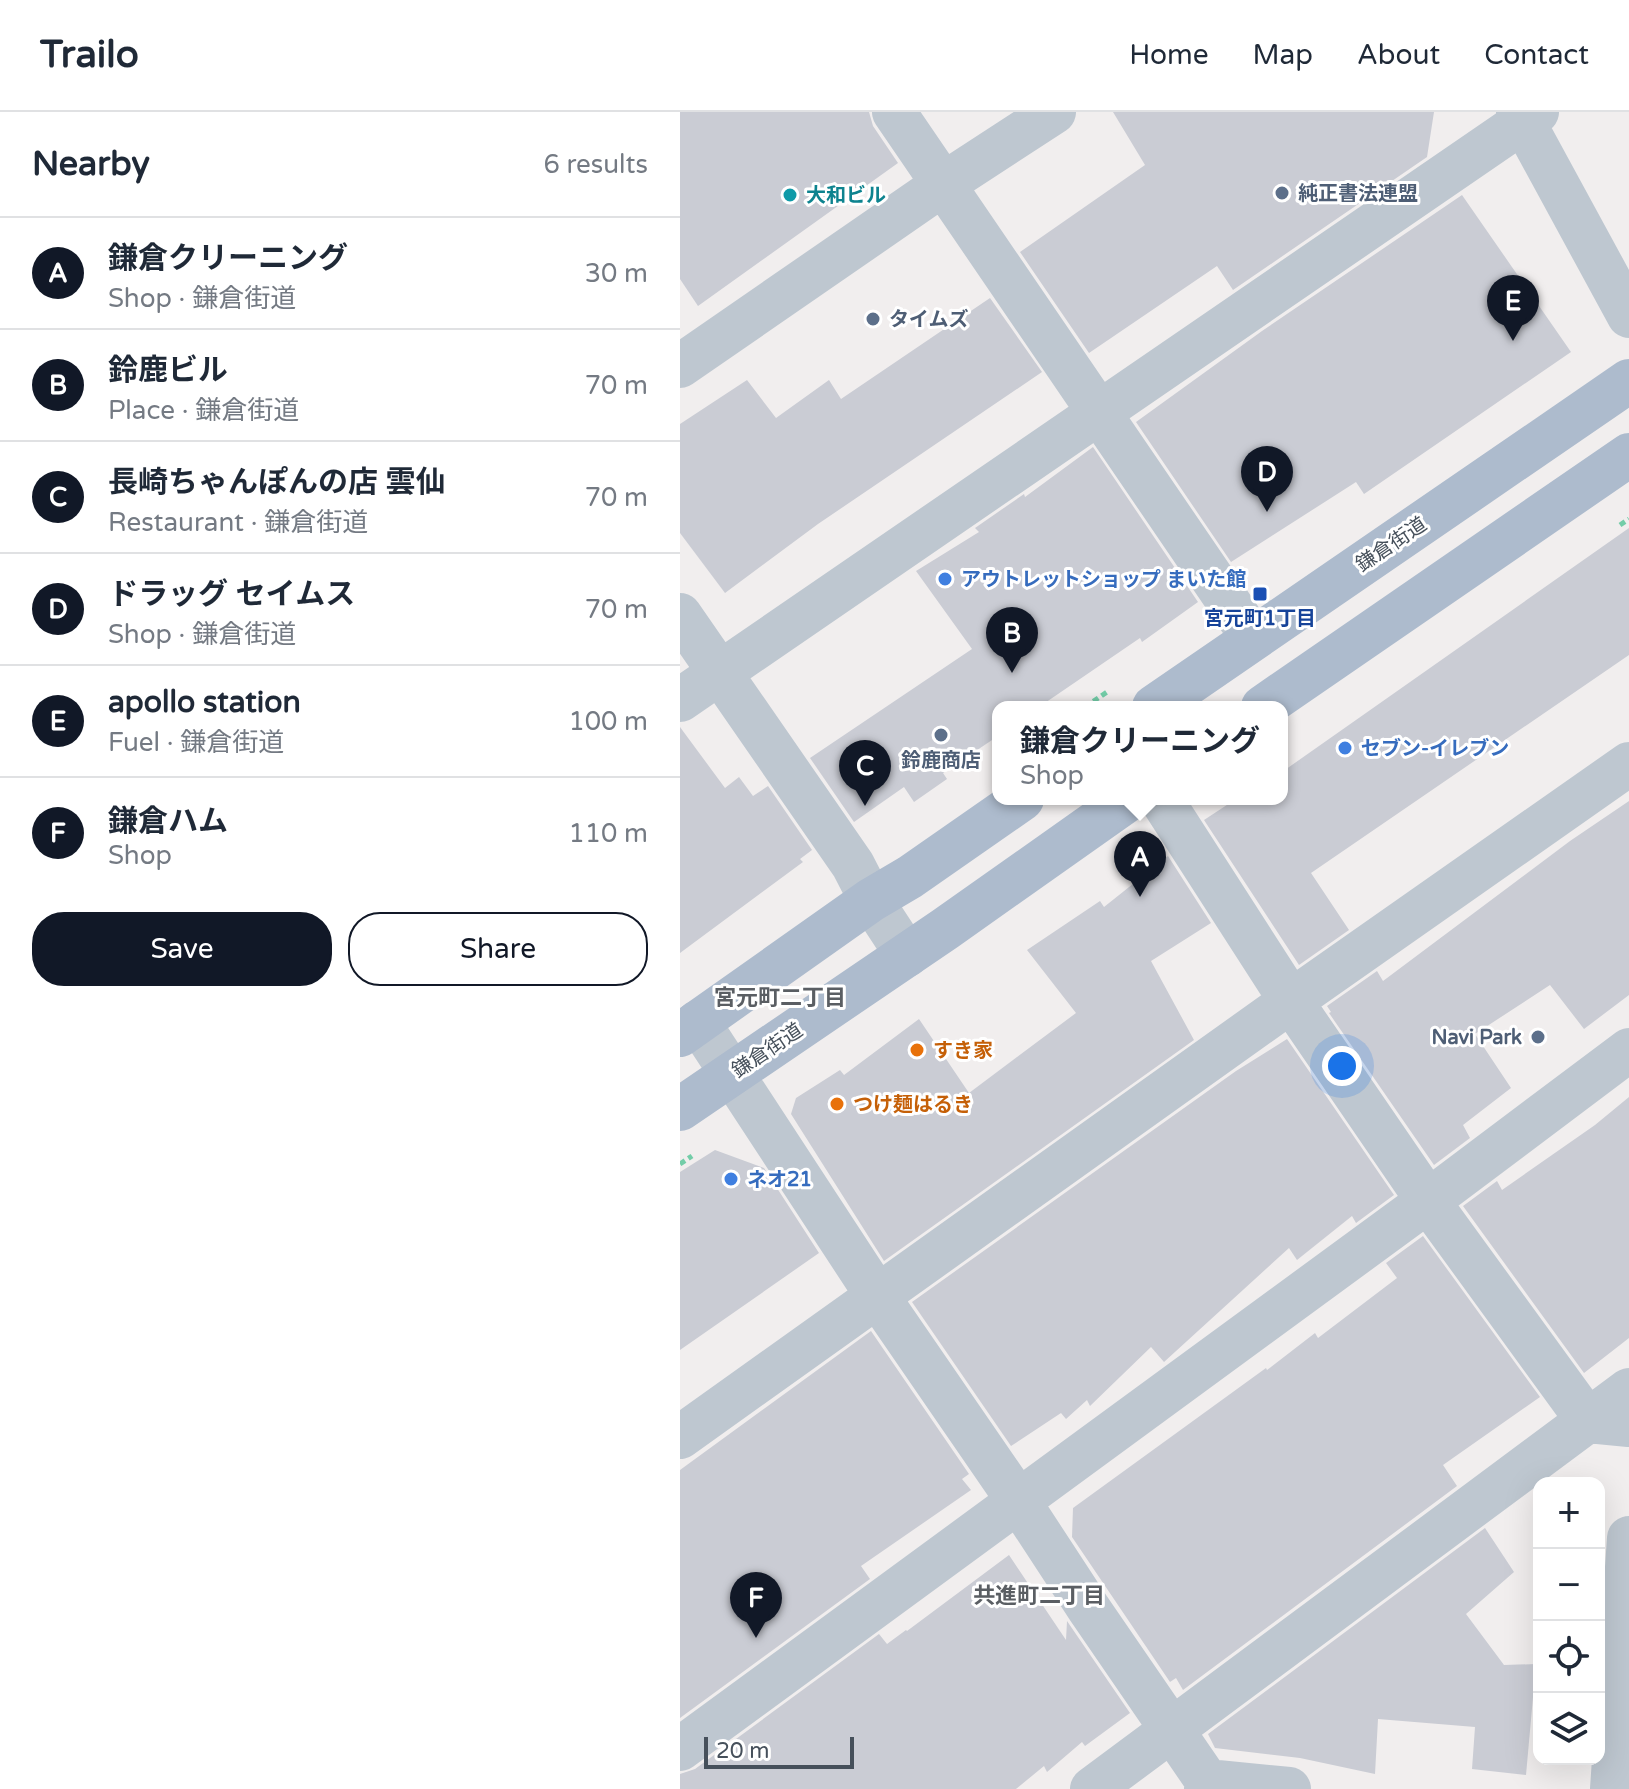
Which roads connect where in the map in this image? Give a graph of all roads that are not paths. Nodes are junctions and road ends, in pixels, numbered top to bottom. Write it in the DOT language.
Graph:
graph roads {
  1 [pos="894,112"];
  2 [pos="1054,112"];
  3 [pos="1526,115"];
  4 [pos="942,185"];
  5 [pos="1629,316"];
  6 [pos="680,366"];
  7 [pos="1629,381"];
  8 [pos="1099,413"];
  9 [pos="1629,455"];
  10 [pos="680,615"];
  11 [pos="1253,638"];
  12 [pos="721,673"];
  13 [pos="680,700"];
  14 [pos="1163,701"];
  15 [pos="1272,701"];
  16 [pos="1629,764"];
  17 [pos="1013,805"];
  18 [pos="1120,805"];
  19 [pos="1165,805"];
  20 [pos="871,900"];
  21 [pos="907,955"];
  22 [pos="1291,1001"];
  23 [pos="689,1028"];
  24 [pos="1629,1050"];
  25 [pos="733,1074"];
  26 [pos="680,1109"];
  27 [pos="1428,1201"];
  28 [pos="878,1297"];
  29 [pos="1629,1390"];
  30 [pos="1608,1423"];
  31 [pos="680,1437"];
  32 [pos="1019,1502"];
  33 [pos="1629,1538"];
  34 [pos="1171,1730"];
  35 [pos="680,1749"];
  36 [pos="1206,1785"];
  37 [pos="1092,1789"];
  38 [pos="1289,1789"];
  39 [pos="1612,1789"];
  1 -- 4 [label="street"];
  2 -- 4 [label="street"];
  3 -- 5 [label="street"];
  3 -- 8 [label="street"];
  4 -- 6 [label="street"];
  4 -- 8 [label="street"];
  7 -- 11 [label="main road, 鎌倉街道"];
  8 -- 11 [label="street"];
  8 -- 12 [label="street"];
  9 -- 15 [label="main road"];
  10 -- 12 [label="street"];
  11 -- 14 [label="main road, 鎌倉街道"];
  12 -- 13 [label="street"];
  12 -- 20 [label="street"];
  16 -- 22 [label="street"];
  17 -- 20 [label="main road"];
  18 -- 21 [label="main road, 鎌倉街道"];
  19 -- 22 [label="street"];
  20 -- 21 [label="street"];
  20 -- 23 [label="main road"];
  21 -- 25 [label="main road, 鎌倉街道"];
  22 -- 27 [label="street"];
  22 -- 28 [label="street"];
  23 -- 25 [label="street"];
  24 -- 27 [label="street"];
  25 -- 26 [label="main road, 鎌倉街道"];
  25 -- 28 [label="street"];
  27 -- 30 [label="street"];
  27 -- 32 [label="street"];
  28 -- 31 [label="street"];
  28 -- 32 [label="street"];
  29 -- 30 [label="street"];
  30 -- 34 [label="street"];
  32 -- 34 [label="street"];
  32 -- 35 [label="street"];
  33 -- 39 [label="street"];
  34 -- 36 [label="street"];
  34 -- 37 [label="street"];
  36 -- 38 [label="street"];
}
